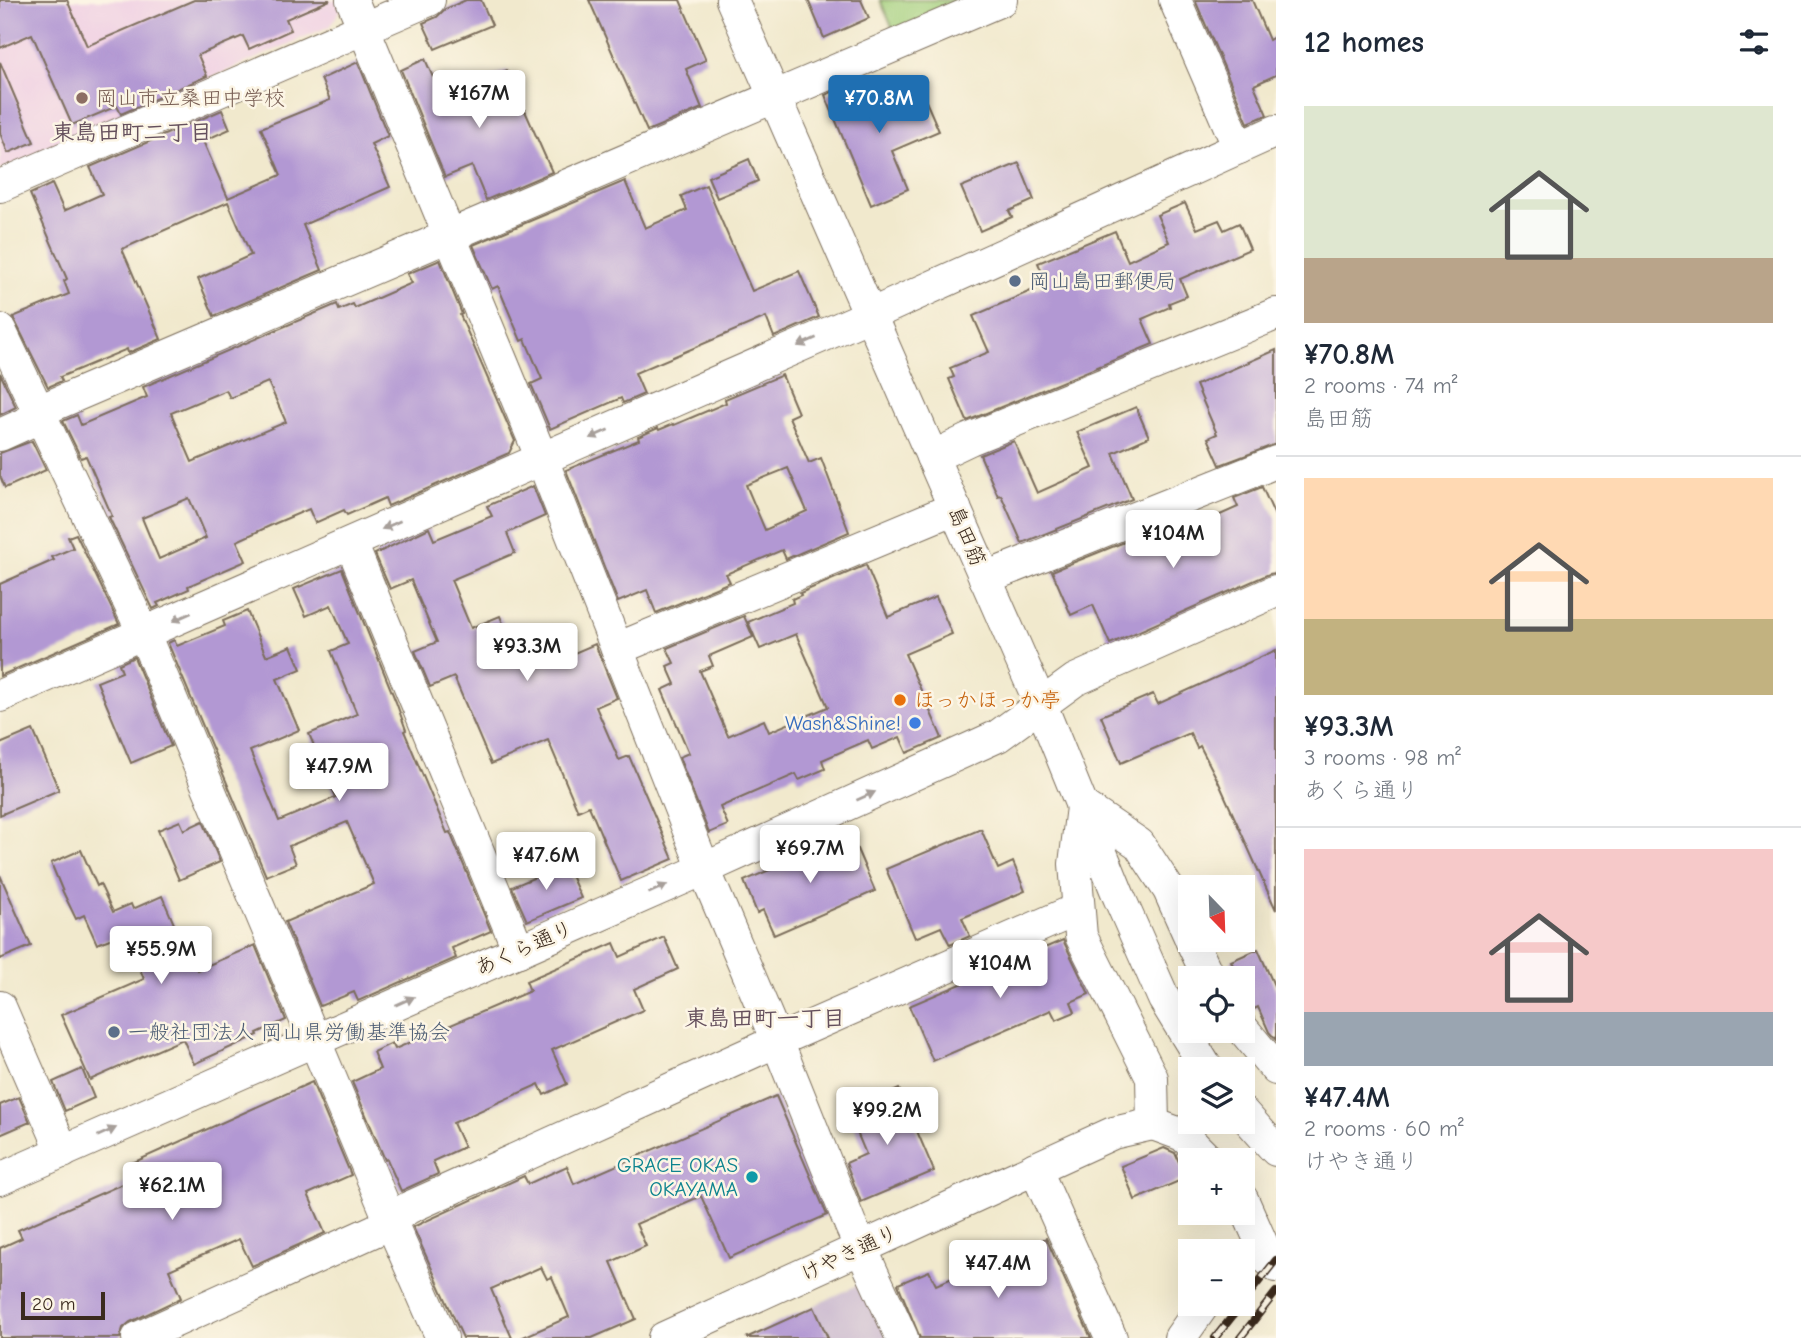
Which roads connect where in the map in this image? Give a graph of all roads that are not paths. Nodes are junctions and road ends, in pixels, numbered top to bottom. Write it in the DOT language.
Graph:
graph roads {
  1 [pos="429,0"];
  2 [pos="732,0"];
  3 [pos="1001,0"];
  4 [pos="1175,0"];
  5 [pos="358,14"];
  6 [pos="774,99"];
  7 [pos="1276,131"];
  8 [pos="1238,148"];
  9 [pos="0,186"];
  10 [pos="450,236"];
  11 [pos="1276,314"];
  12 [pos="870,315"];
  13 [pos="2,341"];
  14 [pos="41,413"];
  15 [pos="0,435"];
  16 [pos="932,457"];
  17 [pos="542,459"];
  18 [pos="1276,462"];
  19 [pos="955,508"];
  20 [pos="351,543"];
  21 [pos="985,578"];
  22 [pos="1276,591"];
  23 [pos="144,634"];
  24 [pos="617,649"];
  25 [pos="0,696"];
  26 [pos="1041,705"];
  27 [pos="1083,806"];
  28 [pos="704,869"];
  29 [pos="1078,909"];
  30 [pos="1178,910"];
  31 [pos="519,951"];
  32 [pos="0,1007"];
  33 [pos="315,1040"];
  34 [pos="777,1041"];
  35 [pos="1254,1043"];
  36 [pos="1200,1057"];
  37 [pos="1276,1069"];
  38 [pos="1153,1124"];
  39 [pos="1255,1127"];
  40 [pos="1196,1148"];
  41 [pos="1276,1150"];
  42 [pos="62,1152"];
  43 [pos="1035,1168"];
  44 [pos="0,1179"];
  45 [pos="390,1220"];
  46 [pos="1251,1225"];
  47 [pos="861,1247"];
  48 [pos="1260,1254"];
  49 [pos="1196,1316"];
  50 [pos="138,1338"];
  51 [pos="442,1338"];
  52 [pos="664,1338"];
  53 [pos="902,1338"];
  54 [pos="1111,1338"];
  55 [pos="1180,1338"];
  1 -- 5 [label="street"];
  2 -- 6 [label="street, 島田筋"];
  3 -- 6 [label="street"];
  4 -- 8 [label="street"];
  5 -- 9 [label="street"];
  5 -- 10 [label="street"];
  6 -- 10 [label="street"];
  6 -- 12 [label="street, 島田筋"];
  7 -- 8 [label="street"];
  8 -- 12 [label="street"];
  10 -- 14 [label="street"];
  10 -- 17 [label="street"];
  11 -- 16 [label="street"];
  12 -- 16 [label="street, 島田筋"];
  12 -- 17 [label="street, one-way"];
  13 -- 14 [label="street"];
  14 -- 15 [label="street"];
  14 -- 23 [label="street"];
  16 -- 19 [label="street, 島田筋"];
  17 -- 20 [label="street, one-way"];
  17 -- 24 [label="street"];
  18 -- 21 [label="street"];
  19 -- 21 [label="street, 島田筋"];
  19 -- 24 [label="street"];
  20 -- 23 [label="street, one-way"];
  20 -- 31 [label="street"];
  21 -- 26 [label="street, 島田筋"];
  22 -- 26 [label="street, あくら通り"];
  23 -- 25 [label="street"];
  23 -- 33 [label="street"];
  24 -- 28 [label="street"];
  26 -- 27 [label="street, 島田筋"];
  28 -- 26 [label="street, あくら通り, one-way"];
  27 -- 29 [label="street"];
  27 -- 30 [label="street"];
  27 -- 36 [label="street, 島田筋"];
  31 -- 28 [label="street, あくら通り, one-way"];
  28 -- 34 [label="street"];
  29 -- 34 [label="street"];
  29 -- 38 [label="street"];
  33 -- 31 [label="street, あくら通り, one-way"];
  32 -- 42 [label="street"];
  42 -- 33 [label="street, あくら通り, one-way"];
  33 -- 45 [label="street"];
  34 -- 45 [label="street"];
  34 -- 47 [label="street"];
  35 -- 37 [label="street"];
  38 -- 40 [label="street"];
  38 -- 43 [label="street, けやき通り"];
  39 -- 41 [label="street"];
  42 -- 44 [label="street, あくら通り"];
  43 -- 47 [label="street, けやき通り"];
  43 -- 54 [label="street"];
  45 -- 50 [label="street"];
  45 -- 51 [label="street"];
  46 -- 48 [label="street"];
  47 -- 52 [label="street, けやき通り"];
  47 -- 53 [label="street"];
  49 -- 55 [label="street"];
}
